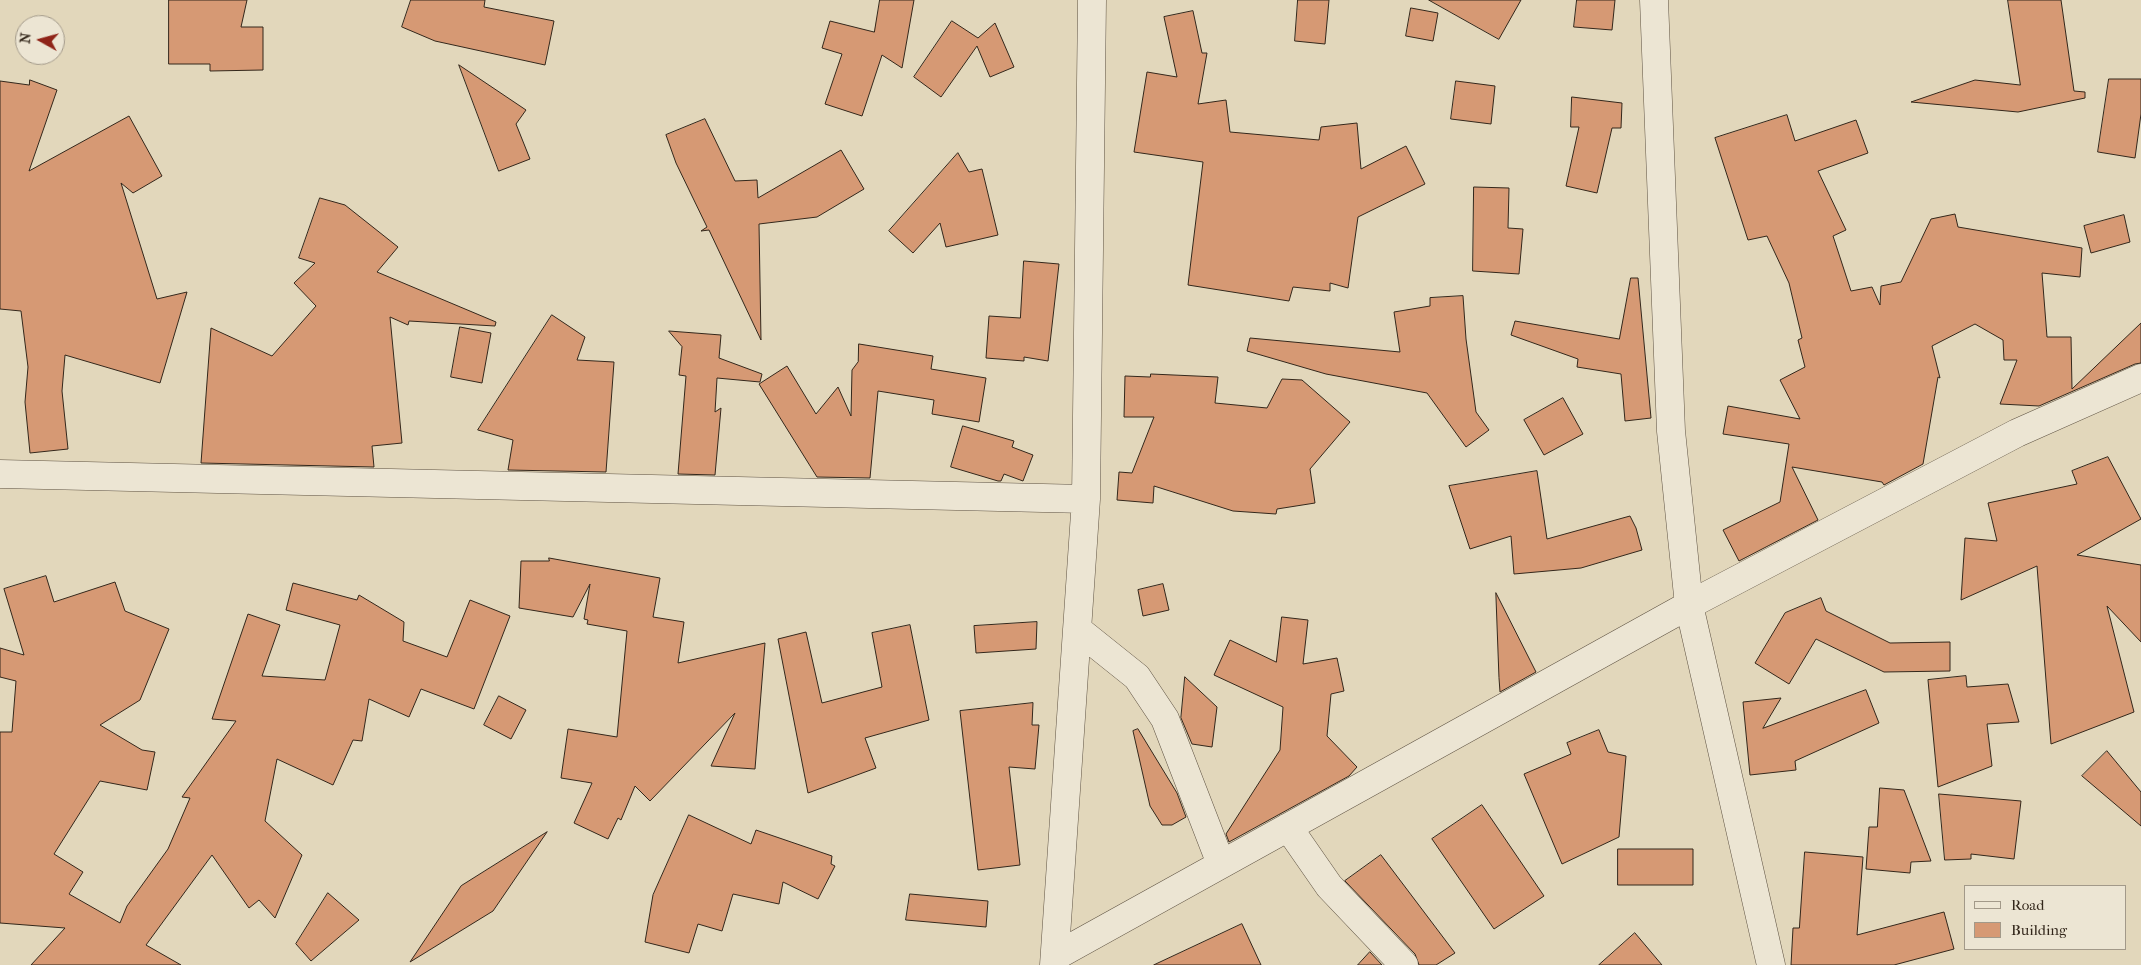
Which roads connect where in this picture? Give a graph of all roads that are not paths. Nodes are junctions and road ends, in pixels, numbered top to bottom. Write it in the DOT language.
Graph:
graph roads {
  1 [pos="1092,0"];
  2 [pos="1654,0"];
  3 [pos="2141,378"];
  4 [pos="0,474"];
  5 [pos="1086,500"];
  6 [pos="1689,605"];
  7 [pos="1077,629"];
  8 [pos="1288,827"];
  9 [pos="1221,864"];
  10 [pos="1055,960"];
  11 [pos="1404,965"];
  12 [pos="1772,965"];
  1 -- 5 [label="street"];
  2 -- 6 [label="street"];
  3 -- 6 [label="street"];
  4 -- 5 [label="street"];
  5 -- 7 [label="street"];
  6 -- 8 [label="street"];
  6 -- 12 [label="street"];
  7 -- 9 [label="street"];
  7 -- 10 [label="street"];
  8 -- 9 [label="street"];
  8 -- 11 [label="street"];
  9 -- 10 [label="street"];
}
